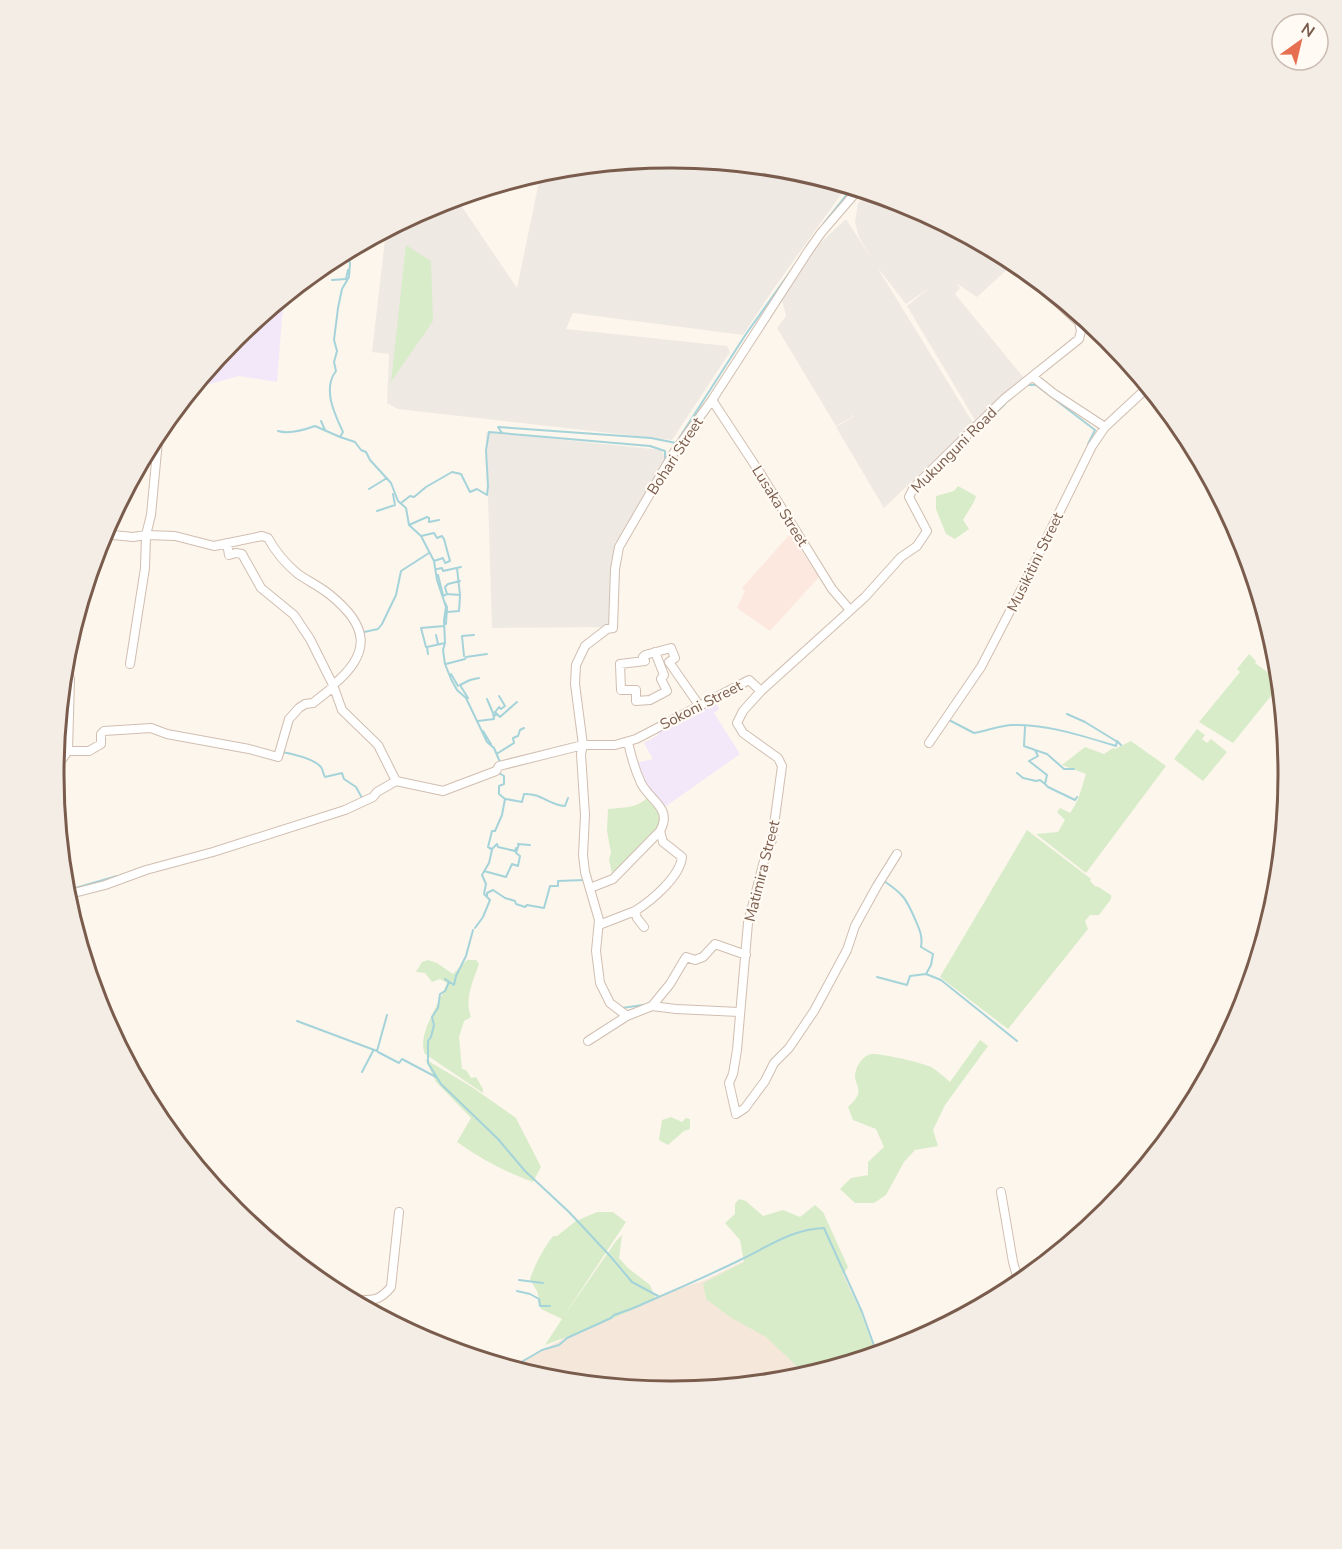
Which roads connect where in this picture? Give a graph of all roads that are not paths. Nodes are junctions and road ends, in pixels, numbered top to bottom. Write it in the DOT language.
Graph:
graph roads {
  1 [pos="853,196"];
  2 [pos="1080,327"];
  3 [pos="1034,377"];
  4 [pos="1142,393"];
  5 [pos="712,400"];
  6 [pos="1105,427"];
  7 [pos="157,454"];
  8 [pos="114,535"];
  9 [pos="146,535"];
  10 [pos="227,543"];
  11 [pos="850,610"];
  12 [pos="655,652"];
  13 [pos="130,664"];
  14 [pos="333,686"];
  15 [pos="761,691"];
  16 [pos="69,701"];
  17 [pos="699,705"];
  18 [pos="627,742"];
  19 [pos="929,743"];
  20 [pos="583,745"];
  21 [pos="68,751"];
  22 [pos="65,755"];
  23 [pos="396,781"];
  24 [pos="660,831"];
  25 [pos="897,854"];
  26 [pos="590,888"];
  27 [pos="76,892"];
  28 [pos="635,911"];
  29 [pos="599,925"];
  30 [pos="644,927"];
  31 [pos="746,955"];
  32 [pos="652,1006"];
  33 [pos="739,1012"];
  34 [pos="627,1016"];
  35 [pos="588,1041"];
  36 [pos="1001,1192"];
  37 [pos="399,1212"];
  38 [pos="1016,1273"];
  39 [pos="368,1300"];
  1 -- 5 [label="street, Bohari Street"];
  2 -- 3 [label="street"];
  3 -- 6 [label="street"];
  3 -- 11 [label="street, Mukunguni Road"];
  4 -- 6 [label="street, Musikitini Street"];
  5 -- 11 [label="street, Lusaka Street"];
  5 -- 20 [label="street, Bohari Street"];
  6 -- 19 [label="street, Musikitini Street"];
  7 -- 9 [label="street"];
  8 -- 9 [label="street"];
  9 -- 10 [label="street"];
  9 -- 13 [label="street"];
  10 -- 14 [label="street"];
  10 -- 14 [label="street"];
  11 -- 15 [label="street, Sokoni Street"];
  12 -- 12 [label="street"];
  12 -- 17 [label="street"];
  14 -- 21 [label="street"];
  14 -- 23 [label="street"];
  15 -- 17 [label="street, Sokoni Street"];
  15 -- 31 [label="street, Matimira Street"];
  16 -- 21 [label="street"];
  17 -- 18 [label="street, Sokoni Street"];
  18 -- 20 [label="street"];
  18 -- 24 [label="street"];
  20 -- 23 [label="street"];
  20 -- 26 [label="street"];
  21 -- 22 [label="street"];
  23 -- 27 [label="street"];
  24 -- 26 [label="street"];
  24 -- 28 [label="street"];
  25 -- 33 [label="street, Matimira Street"];
  26 -- 29 [label="street"];
  28 -- 29 [label="street"];
  28 -- 30 [label="street"];
  29 -- 34 [label="street"];
  31 -- 32 [label="street"];
  31 -- 33 [label="street, Matimira Street"];
  32 -- 33 [label="street"];
  32 -- 34 [label="street"];
  34 -- 35 [label="street"];
  36 -- 38 [label="street"];
  37 -- 39 [label="street"];
}
